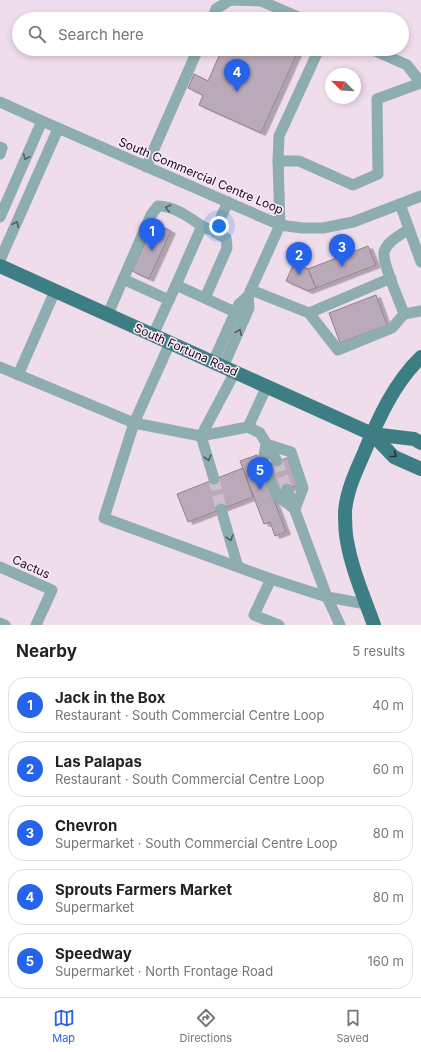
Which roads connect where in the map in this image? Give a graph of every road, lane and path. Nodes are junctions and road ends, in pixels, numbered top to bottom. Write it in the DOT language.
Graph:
graph roads {
  1 [pos="215,12"];
  2 [pos="287,12"];
  3 [pos="195,56"];
  4 [pos="316,56"];
  5 [pos="387,56"];
  6 [pos="421,83"];
  7 [pos="0,102"];
  8 [pos="42,122"];
  9 [pos="58,128"];
  10 [pos="0,147"];
  11 [pos="0,154"];
  12 [pos="278,160"];
  13 [pos="146,167"];
  14 [pos="421,196"];
  15 [pos="228,202"];
  16 [pos="400,204"];
  17 [pos="0,217"];
  18 [pos="280,225"];
  19 [pos="202,226"];
  20 [pos="409,229"];
  21 [pos="214,232"];
  22 [pos="0,260"];
  23 [pos="421,262"];
  24 [pos="0,266"];
  25 [pos="391,278"];
  26 [pos="123,279"];
  27 [pos="176,285"];
  28 [pos="55,291"];
  29 [pos="249,293"];
  30 [pos="205,298"];
  31 [pos="169,300"];
  32 [pos="421,311"];
  33 [pos="235,312"];
  34 [pos="309,313"];
  35 [pos="108,314"];
  36 [pos="404,314"];
  37 [pos="153,335"];
  38 [pos="170,343"];
  39 [pos="421,357"];
  40 [pos="0,367"];
  41 [pos="224,367"];
  42 [pos="18,375"];
  43 [pos="267,386"];
  44 [pos="134,423"];
  45 [pos="248,427"];
  46 [pos="372,434"];
  47 [pos="201,436"];
  48 [pos="421,443"];
  49 [pos="266,444"];
  50 [pos="277,461"];
  51 [pos="421,469"];
  52 [pos="214,480"];
  53 [pos="287,489"];
  54 [pos="222,509"];
  55 [pos="294,509"];
  56 [pos="0,567"];
  57 [pos="238,567"];
  58 [pos="271,579"];
  59 [pos="328,597"];
  60 [pos="366,604"];
  61 [pos="0,623"];
  62 [pos="5,625"];
  63 [pos="36,625"];
  64 [pos="279,625"];
  65 [pos="340,625"];
  66 [pos="374,625"];
  1 -- 2 [label="street"];
  3 -- 13 [label="street"];
  4 -- 12 [label="street"];
  5 -- 6 [label="street"];
  6 -- 12 [label="street"];
  7 -- 8 [label="street, South Commercial Centre Loop"];
  8 -- 9 [label="street, South Commercial Centre Loop"];
  8 -- 17 [label="street, one-way"];
  9 -- 13 [label="street, South Commercial Centre Loop"];
  22 -- 9 [label="street, one-way"];
  10 -- 11 [label="street"];
  12 -- 18 [label="street"];
  13 -- 15 [label="street, South Commercial Centre Loop"];
  14 -- 16 [label="street, South Commercial Centre Loop"];
  15 -- 18 [label="street, South Commercial Centre Loop"];
  15 -- 21 [label="street"];
  16 -- 18 [label="street, South Commercial Centre Loop"];
  16 -- 20 [label="street"];
  18 -- 29 [label="street"];
  19 -- 21 [label="street"];
  19 -- 26 [label="street, one-way"];
  19 -- 27 [label="street"];
  20 -- 23 [label="street"];
  20 -- 25 [label="street"];
  21 -- 30 [label="street"];
  24 -- 28 [label="main road, South Fortuna Road"];
  25 -- 34 [label="street"];
  25 -- 36 [label="street"];
  26 -- 31 [label="street"];
  26 -- 35 [label="street"];
  27 -- 30 [label="street"];
  27 -- 31 [label="street"];
  28 -- 35 [label="main road, South Fortuna Road"];
  28 -- 42 [label="street"];
  29 -- 33 [label="street"];
  29 -- 34 [label="street"];
  41 -- 29 [label="street, one-way"];
  30 -- 33 [label="street"];
  31 -- 37 [label="street"];
  32 -- 36 [label="street"];
  33 -- 41 [label="street"];
  34 -- 36 [label="street"];
  35 -- 37 [label="main road, South Fortuna Road"];
  37 -- 38 [label="main road, South Fortuna Road"];
  38 -- 41 [label="main road, South Fortuna Road"];
  38 -- 44 [label="street"];
  39 -- 46 [label="main road"];
  40 -- 42 [label="street"];
  41 -- 43 [label="main road, South Fortuna Road"];
  41 -- 47 [label="street"];
  42 -- 44 [label="street"];
  43 -- 45 [label="street"];
  43 -- 46 [label="main road, South Fortuna Road"];
  44 -- 47 [label="street"];
  44 -- 57 [label="street"];
  45 -- 47 [label="street"];
  45 -- 49 [label="street"];
  46 -- 48 [label="main road, South Fortuna Road"];
  46 -- 51 [label="main road, South Fortuna Road, one-way"];
  46 -- 60 [label="main road"];
  47 -- 52 [label="street, one-way"];
  49 -- 50 [label="street"];
  49 -- 55 [label="street"];
  49 -- 55 [label="street"];
  53 -- 55 [label="street"];
  54 -- 57 [label="street, one-way"];
  55 -- 59 [label="street"];
  56 -- 63 [label="street, Cactus"];
  57 -- 58 [label="street"];
  58 -- 59 [label="street"];
  58 -- 64 [label="street"];
  59 -- 60 [label="street"];
  59 -- 65 [label="street"];
  60 -- 66 [label="main road"];
  61 -- 62 [label="street"];
}
